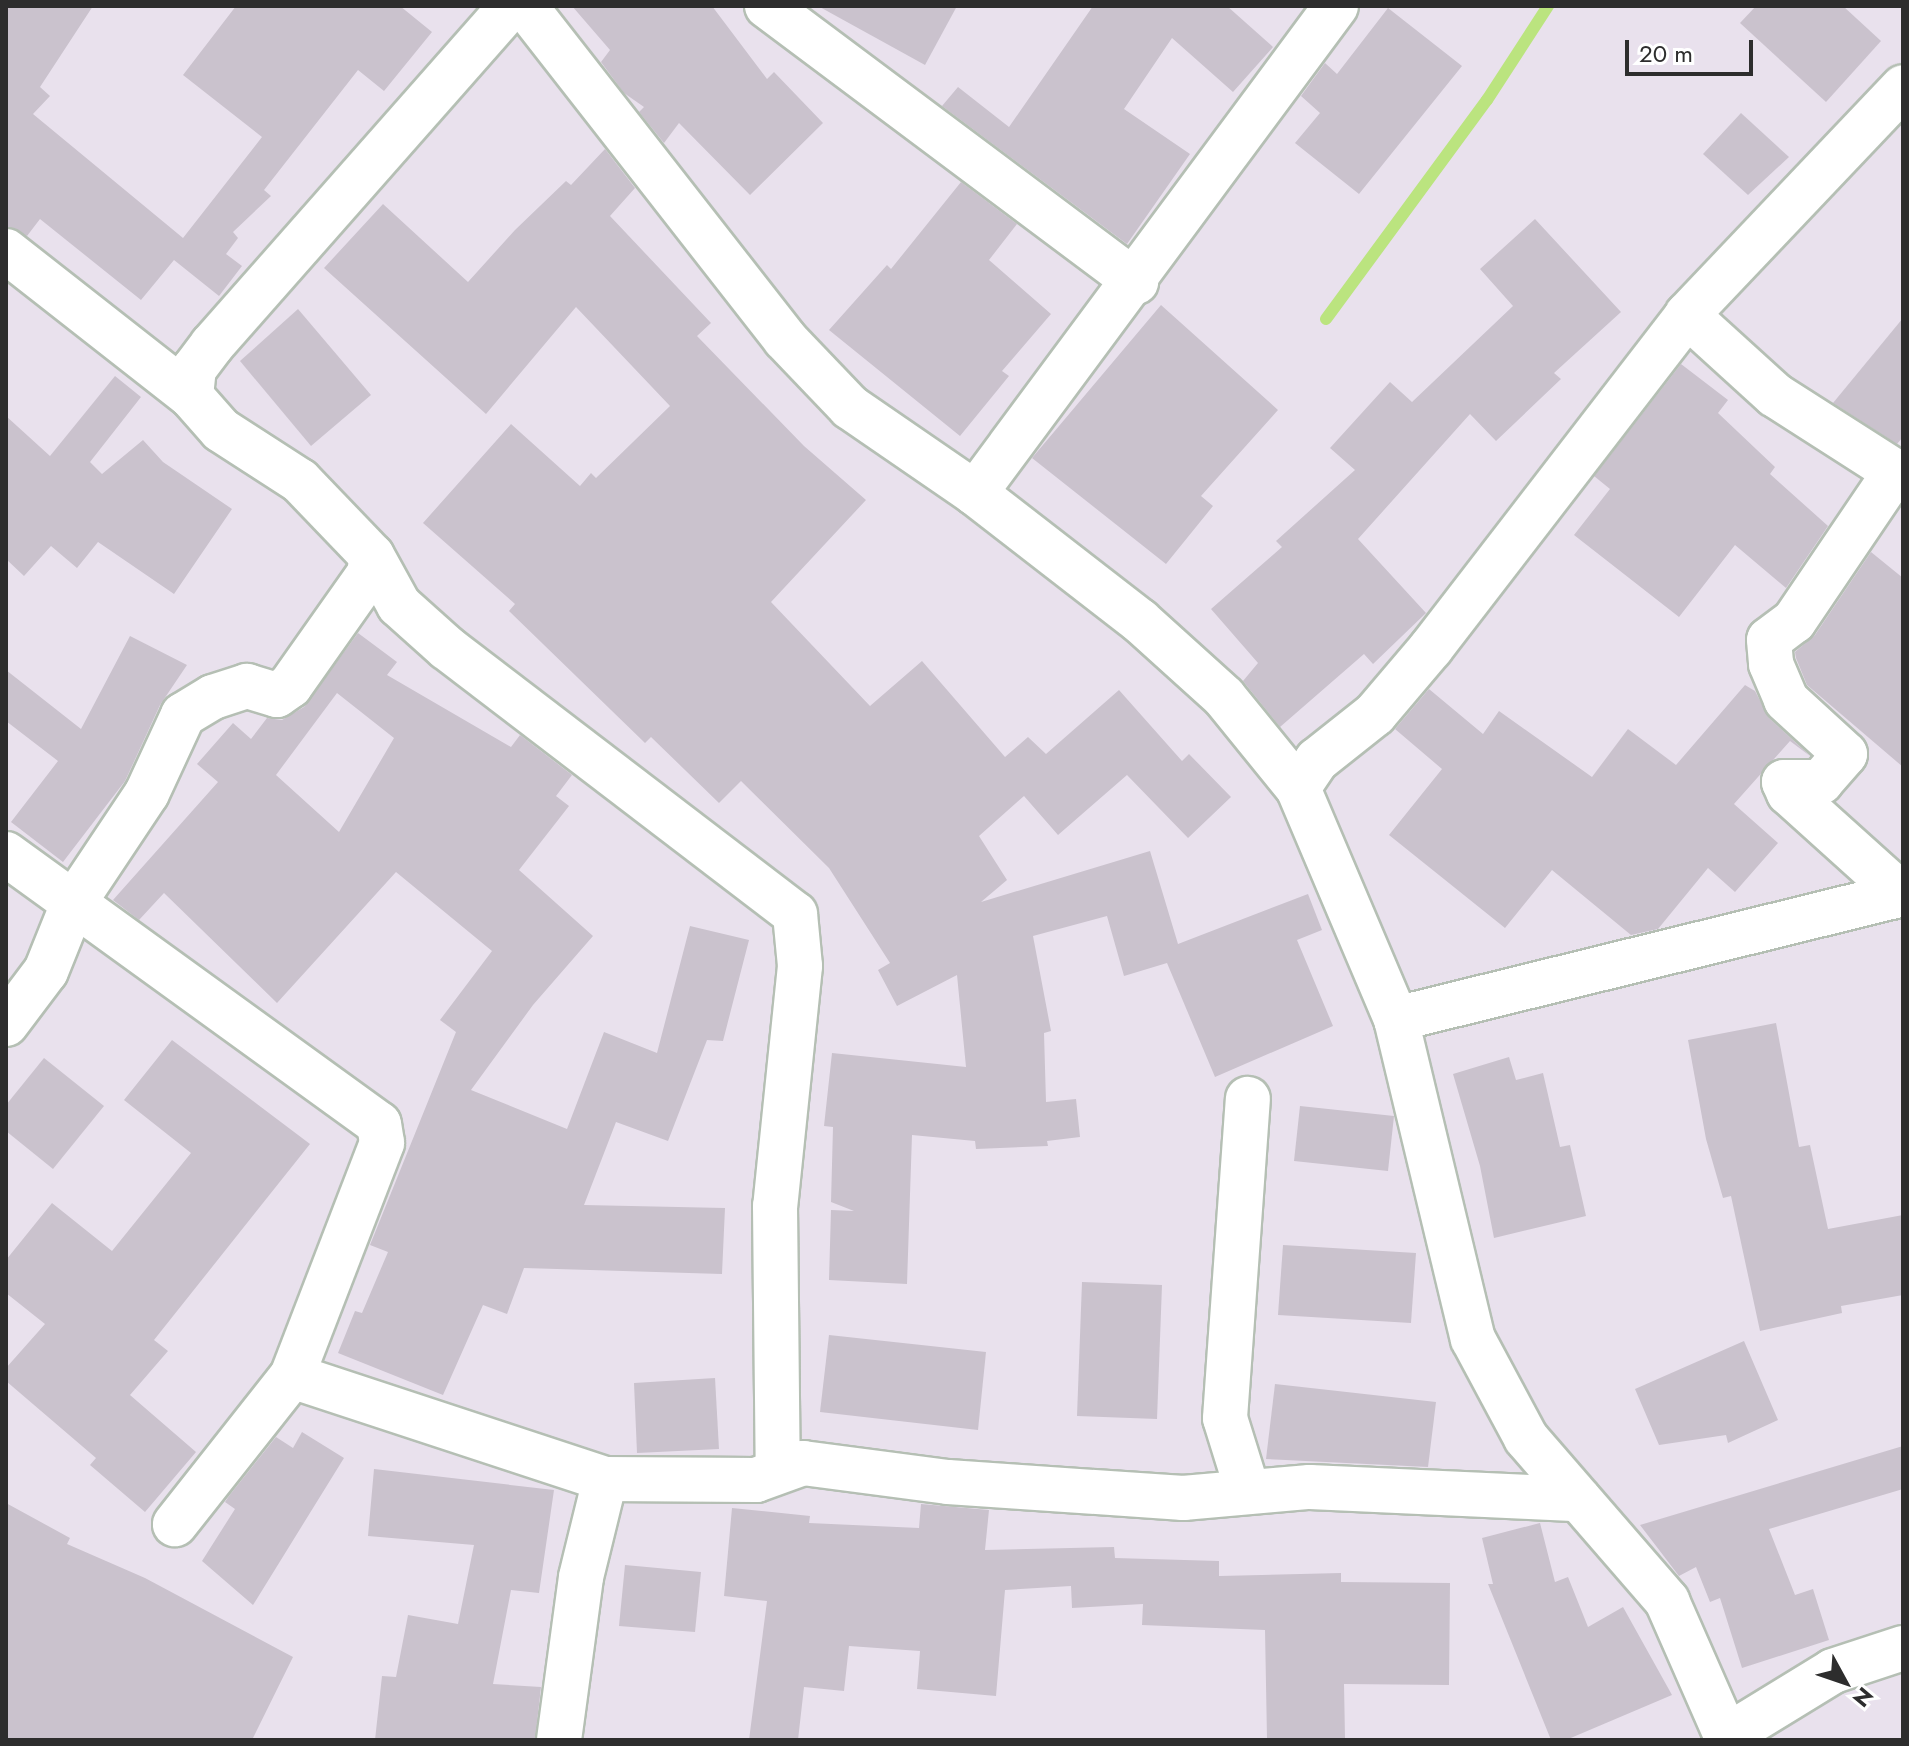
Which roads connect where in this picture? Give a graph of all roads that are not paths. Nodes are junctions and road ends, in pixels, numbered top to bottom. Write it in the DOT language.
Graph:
graph roads {
  1 [pos="511,6"];
  2 [pos="525,6"];
  3 [pos="767,6"];
  4 [pos="1336,6"];
  5 [pos="1903,87"];
  6 [pos="6,251"];
  7 [pos="1136,282"];
  8 [pos="1687,315"];
  9 [pos="191,396"];
  10 [pos="1899,475"];
  11 [pos="975,493"];
  12 [pos="372,556"];
  13 [pos="1298,788"];
  14 [pos="6,854"];
  15 [pos="1902,894"];
  16 [pos="73,904"];
  17 [pos="1396,1019"];
  18 [pos="6,1024"];
  19 [pos="1248,1099"];
  20 [pos="292,1376"];
  21 [pos="778,1471"];
  22 [pos="605,1479"];
  23 [pos="1248,1492"];
  24 [pos="1579,1499"];
  25 [pos="175,1524"];
  26 [pos="1903,1648"];
  27 [pos="1728,1738"];
  28 [pos="559,1740"];
  1 -- 9 [label="street"];
  2 -- 11 [label="street"];
  3 -- 7 [label="street"];
  4 -- 7 [label="street"];
  5 -- 8 [label="street"];
  6 -- 9 [label="street"];
  7 -- 11 [label="street"];
  8 -- 10 [label="street"];
  8 -- 13 [label="street"];
  9 -- 12 [label="street"];
  10 -- 15 [label="street"];
  11 -- 13 [label="street"];
  12 -- 16 [label="street"];
  12 -- 21 [label="street"];
  13 -- 17 [label="street"];
  14 -- 16 [label="street"];
  15 -- 17 [label="street"];
  16 -- 18 [label="street"];
  16 -- 20 [label="street"];
  17 -- 24 [label="street"];
  19 -- 23 [label="street"];
  20 -- 22 [label="street"];
  20 -- 25 [label="street"];
  21 -- 22 [label="street"];
  21 -- 23 [label="street"];
  22 -- 28 [label="street"];
  23 -- 24 [label="street"];
  24 -- 27 [label="street"];
  26 -- 27 [label="street"];
}
